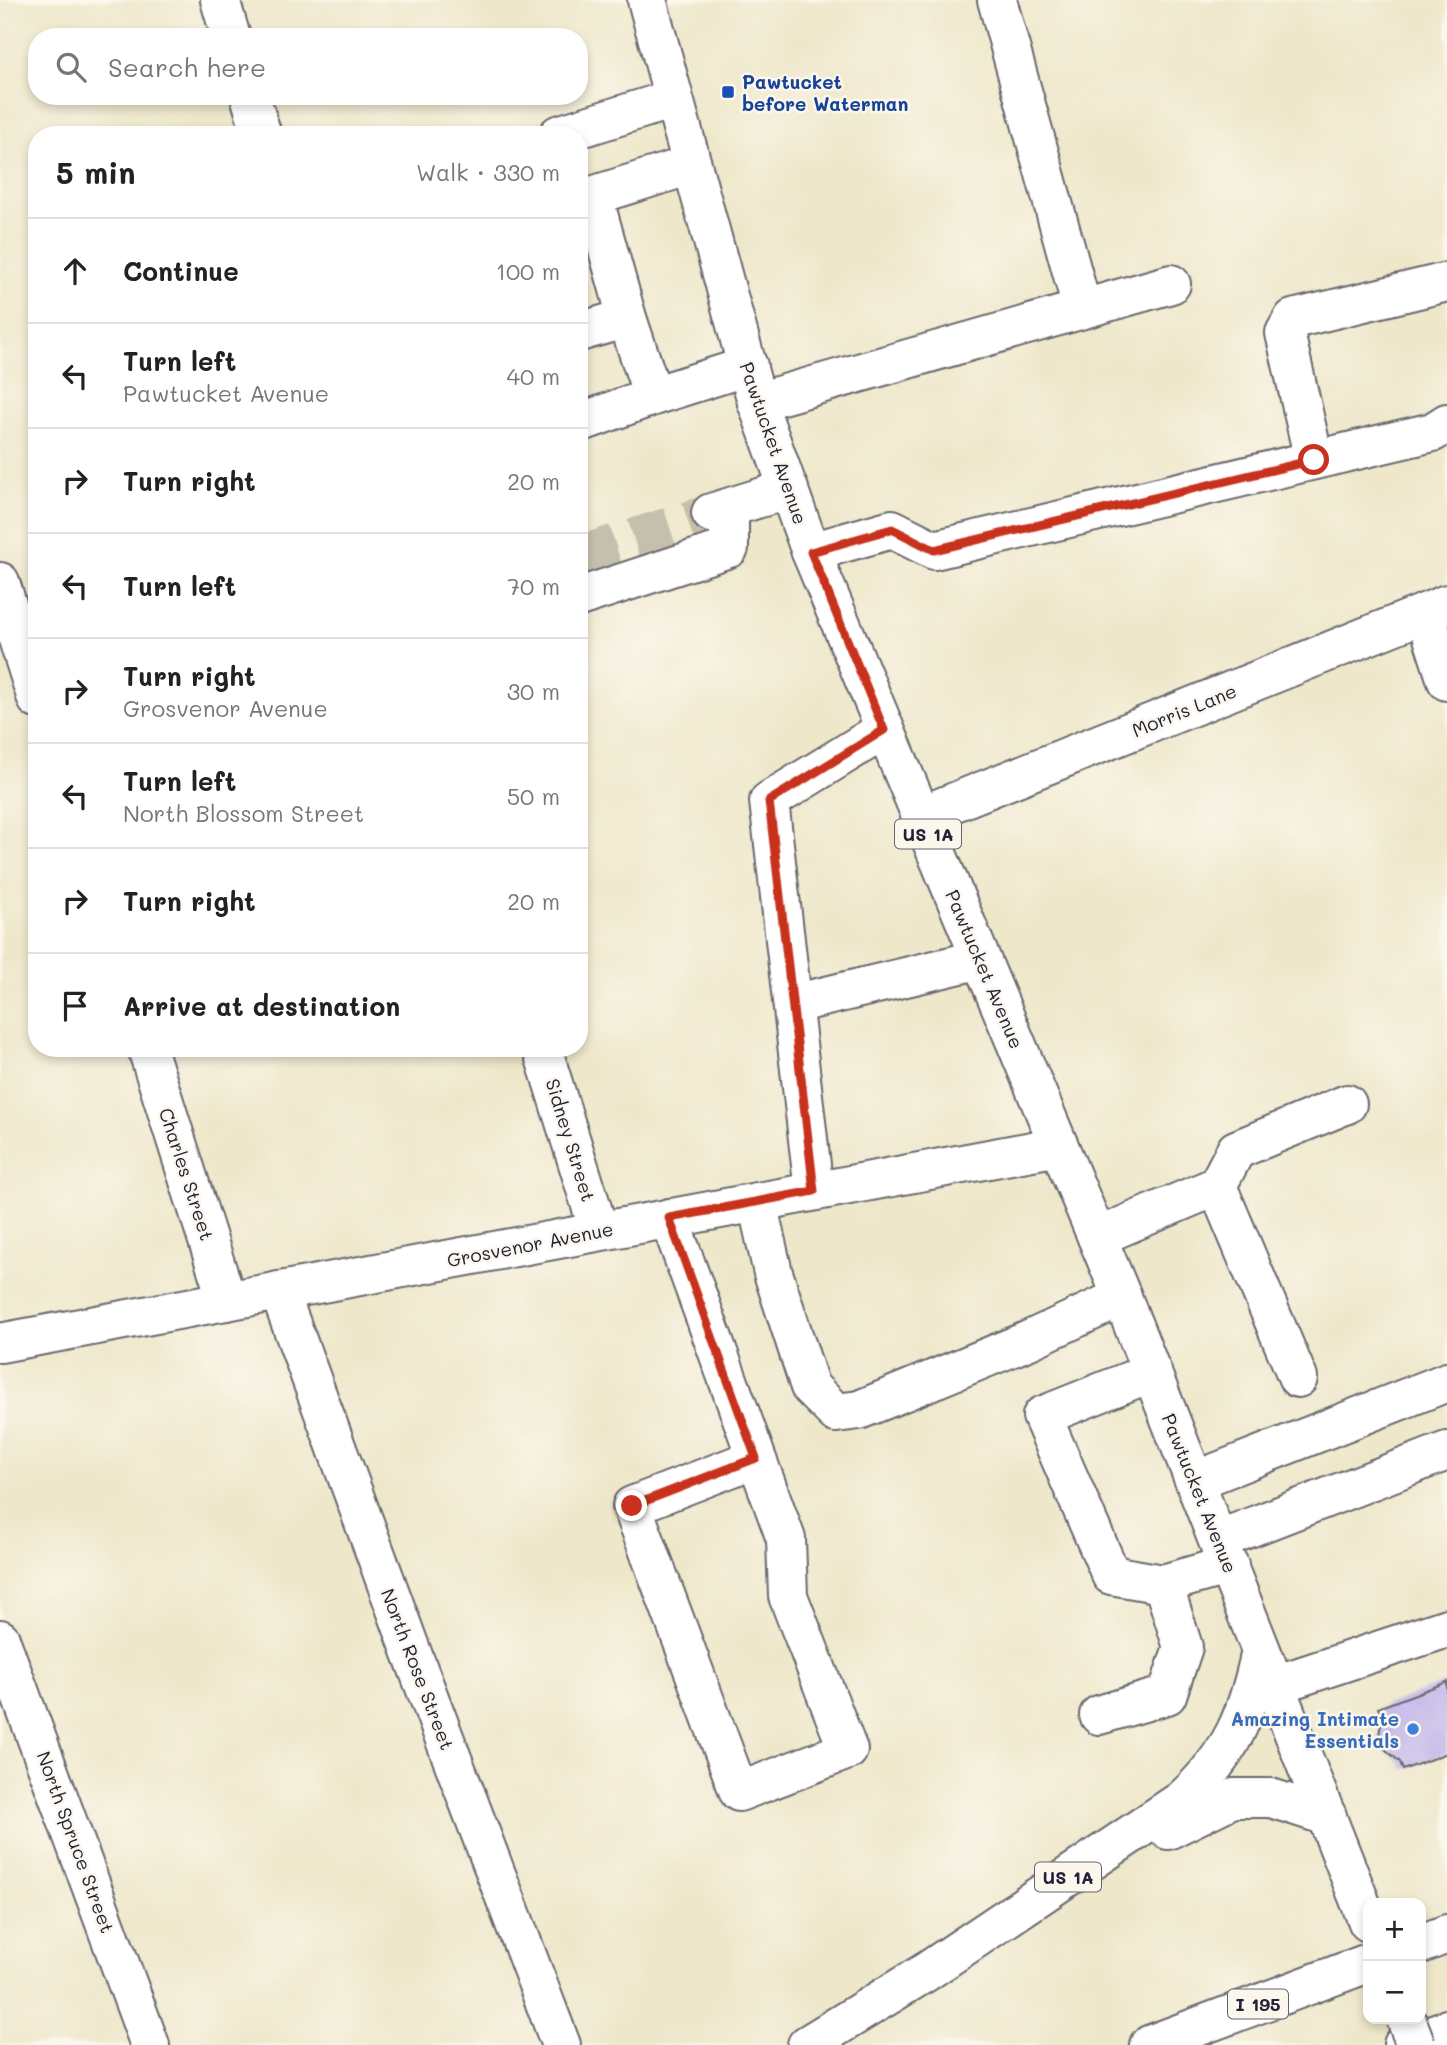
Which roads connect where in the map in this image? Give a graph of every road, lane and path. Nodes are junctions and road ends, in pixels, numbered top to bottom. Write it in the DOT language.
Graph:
graph roads {
  1 [pos="220,0"];
  2 [pos="647,0"];
  3 [pos="997,0"];
  4 [pos="228,28"];
  5 [pos="673,99"];
  6 [pos="253,105"];
  7 [pos="259,126"];
  8 [pos="587,126"];
  9 [pos="691,166"];
  10 [pos="588,197"];
  11 [pos="588,204"];
  12 [pos="1447,282"];
  13 [pos="1171,284"];
  14 [pos="1082,308"];
  15 [pos="627,318"];
  16 [pos="588,329"];
  17 [pos="752,384"];
  18 [pos="653,396"];
  19 [pos="588,421"];
  20 [pos="1447,423"];
  21 [pos="1314,460"];
  22 [pos="789,489"];
  23 [pos="811,552"];
  24 [pos="0,582"];
  25 [pos="588,594"];
  26 [pos="1436,609"];
  27 [pos="28,671"];
  28 [pos="1447,681"];
  29 [pos="884,730"];
  30 [pos="920,816"];
  31 [pos="981,959"];
  32 [pos="793,1004"];
  33 [pos="150,1057"];
  34 [pos="545,1057"];
  35 [pos="1347,1104"];
  36 [pos="1059,1146"];
  37 [pos="1217,1186"];
  38 [pos="814,1191"];
  39 [pos="757,1202"];
  40 [pos="669,1218"];
  41 [pos="599,1231"];
  42 [pos="1097,1237"];
  43 [pos="279,1291"];
  44 [pos="1122,1297"];
  45 [pos="227,1301"];
  46 [pos="0,1343"];
  47 [pos="1152,1372"];
  48 [pos="1297,1378"];
  49 [pos="1447,1382"];
  50 [pos="1447,1451"];
  51 [pos="756,1458"];
  52 [pos="1195,1482"];
  53 [pos="1224,1552"];
  54 [pos="1163,1584"];
  55 [pos="1447,1628"];
  56 [pos="0,1639"];
  57 [pos="1268,1668"];
  58 [pos="1099,1716"];
  59 [pos="1327,1816"];
  60 [pos="1055,1886"];
  61 [pos="1363,1910"];
  62 [pos="1447,1934"];
  63 [pos="1426,1942"];
  64 [pos="1363,1965"];
  65 [pos="1408,2024"];
  66 [pos="1447,2029"];
  67 [pos="150,2045"];
  68 [pos="561,2045"];
  69 [pos="807,2045"];
  70 [pos="1149,2045"];
  71 [pos="1403,2045"];
  72 [pos="1416,2045"];
  1 -- 4 [label="main road"];
  2 -- 5 [label="main road, Pawtucket Avenue / US 1A"];
  3 -- 14 [label="main road"];
  5 -- 8 [label="main road"];
  5 -- 9 [label="main road, Pawtucket Avenue / US 1A"];
  6 -- 7 [label="main road"];
  9 -- 10 [label="main road"];
  9 -- 17 [label="main road, Pawtucket Avenue / US 1A"];
  11 -- 15 [label="main road"];
  12 -- 21 [label="main road"];
  13 -- 14 [label="main road"];
  14 -- 17 [label="main road"];
  15 -- 16 [label="main road"];
  15 -- 18 [label="main road"];
  17 -- 18 [label="main road"];
  17 -- 22 [label="main road, Pawtucket Avenue / US 1A"];
  18 -- 19 [label="main road"];
  20 -- 21 [label="main road"];
  21 -- 23 [label="main road"];
  22 -- 23 [label="main road, Pawtucket Avenue / US 1A"];
  22 -- 25 [label="main road"];
  23 -- 29 [label="main road, Pawtucket Avenue / US 1A"];
  24 -- 27 [label="main road"];
  26 -- 28 [label="main road"];
  26 -- 30 [label="main road, Morris Lane"];
  29 -- 30 [label="main road, Pawtucket Avenue / US 1A"];
  29 -- 32 [label="main road"];
  30 -- 31 [label="main road, Pawtucket Avenue / US 1A"];
  31 -- 32 [label="main road"];
  31 -- 36 [label="main road, Pawtucket Avenue / US 1A"];
  32 -- 38 [label="main road"];
  33 -- 45 [label="main road, Charles Street"];
  34 -- 41 [label="main road, Sidney Street"];
  35 -- 37 [label="main road"];
  36 -- 38 [label="main road, Grosvenor Avenue"];
  36 -- 42 [label="main road, Pawtucket Avenue / US 1A"];
  37 -- 42 [label="main road"];
  37 -- 48 [label="main road"];
  38 -- 39 [label="main road, Grosvenor Avenue"];
  39 -- 40 [label="main road, Grosvenor Avenue"];
  39 -- 44 [label="main road"];
  40 -- 41 [label="main road, Grosvenor Avenue"];
  40 -- 51 [label="main road"];
  41 -- 43 [label="main road, Grosvenor Avenue"];
  42 -- 44 [label="main road, Pawtucket Avenue / US 1A"];
  43 -- 45 [label="main road, Grosvenor Avenue"];
  43 -- 68 [label="main road, North Rose Street"];
  44 -- 47 [label="main road, Pawtucket Avenue / US 1A"];
  45 -- 46 [label="main road, Grosvenor Avenue"];
  47 -- 52 [label="main road, Pawtucket Avenue / US 1A"];
  47 -- 54 [label="main road"];
  49 -- 52 [label="main road"];
  50 -- 53 [label="main road"];
  51 -- 51 [label="main road"];
  52 -- 53 [label="main road, Pawtucket Avenue / US 1A"];
  53 -- 54 [label="main road"];
  53 -- 57 [label="main road, Pawtucket Avenue / US 1A"];
  54 -- 58 [label="main road"];
  55 -- 57 [label="main road"];
  56 -- 67 [label="main road, North Spruce Street"];
  57 -- 59 [label="main road, Pawtucket Avenue / US 1A"];
  57 -- 60 [label="main road, US 1A"];
  59 -- 60 [label="main road"];
  59 -- 61 [label="main road, Pawtucket Avenue / US 1A"];
  60 -- 69 [label="main road, US 1A"];
  62 -- 63 [label="main road"];
  64 -- 70 [label="main road, I 195"];
  65 -- 72 [label="main road, bridge"];
  66 -- 71 [label="main road"];
}
